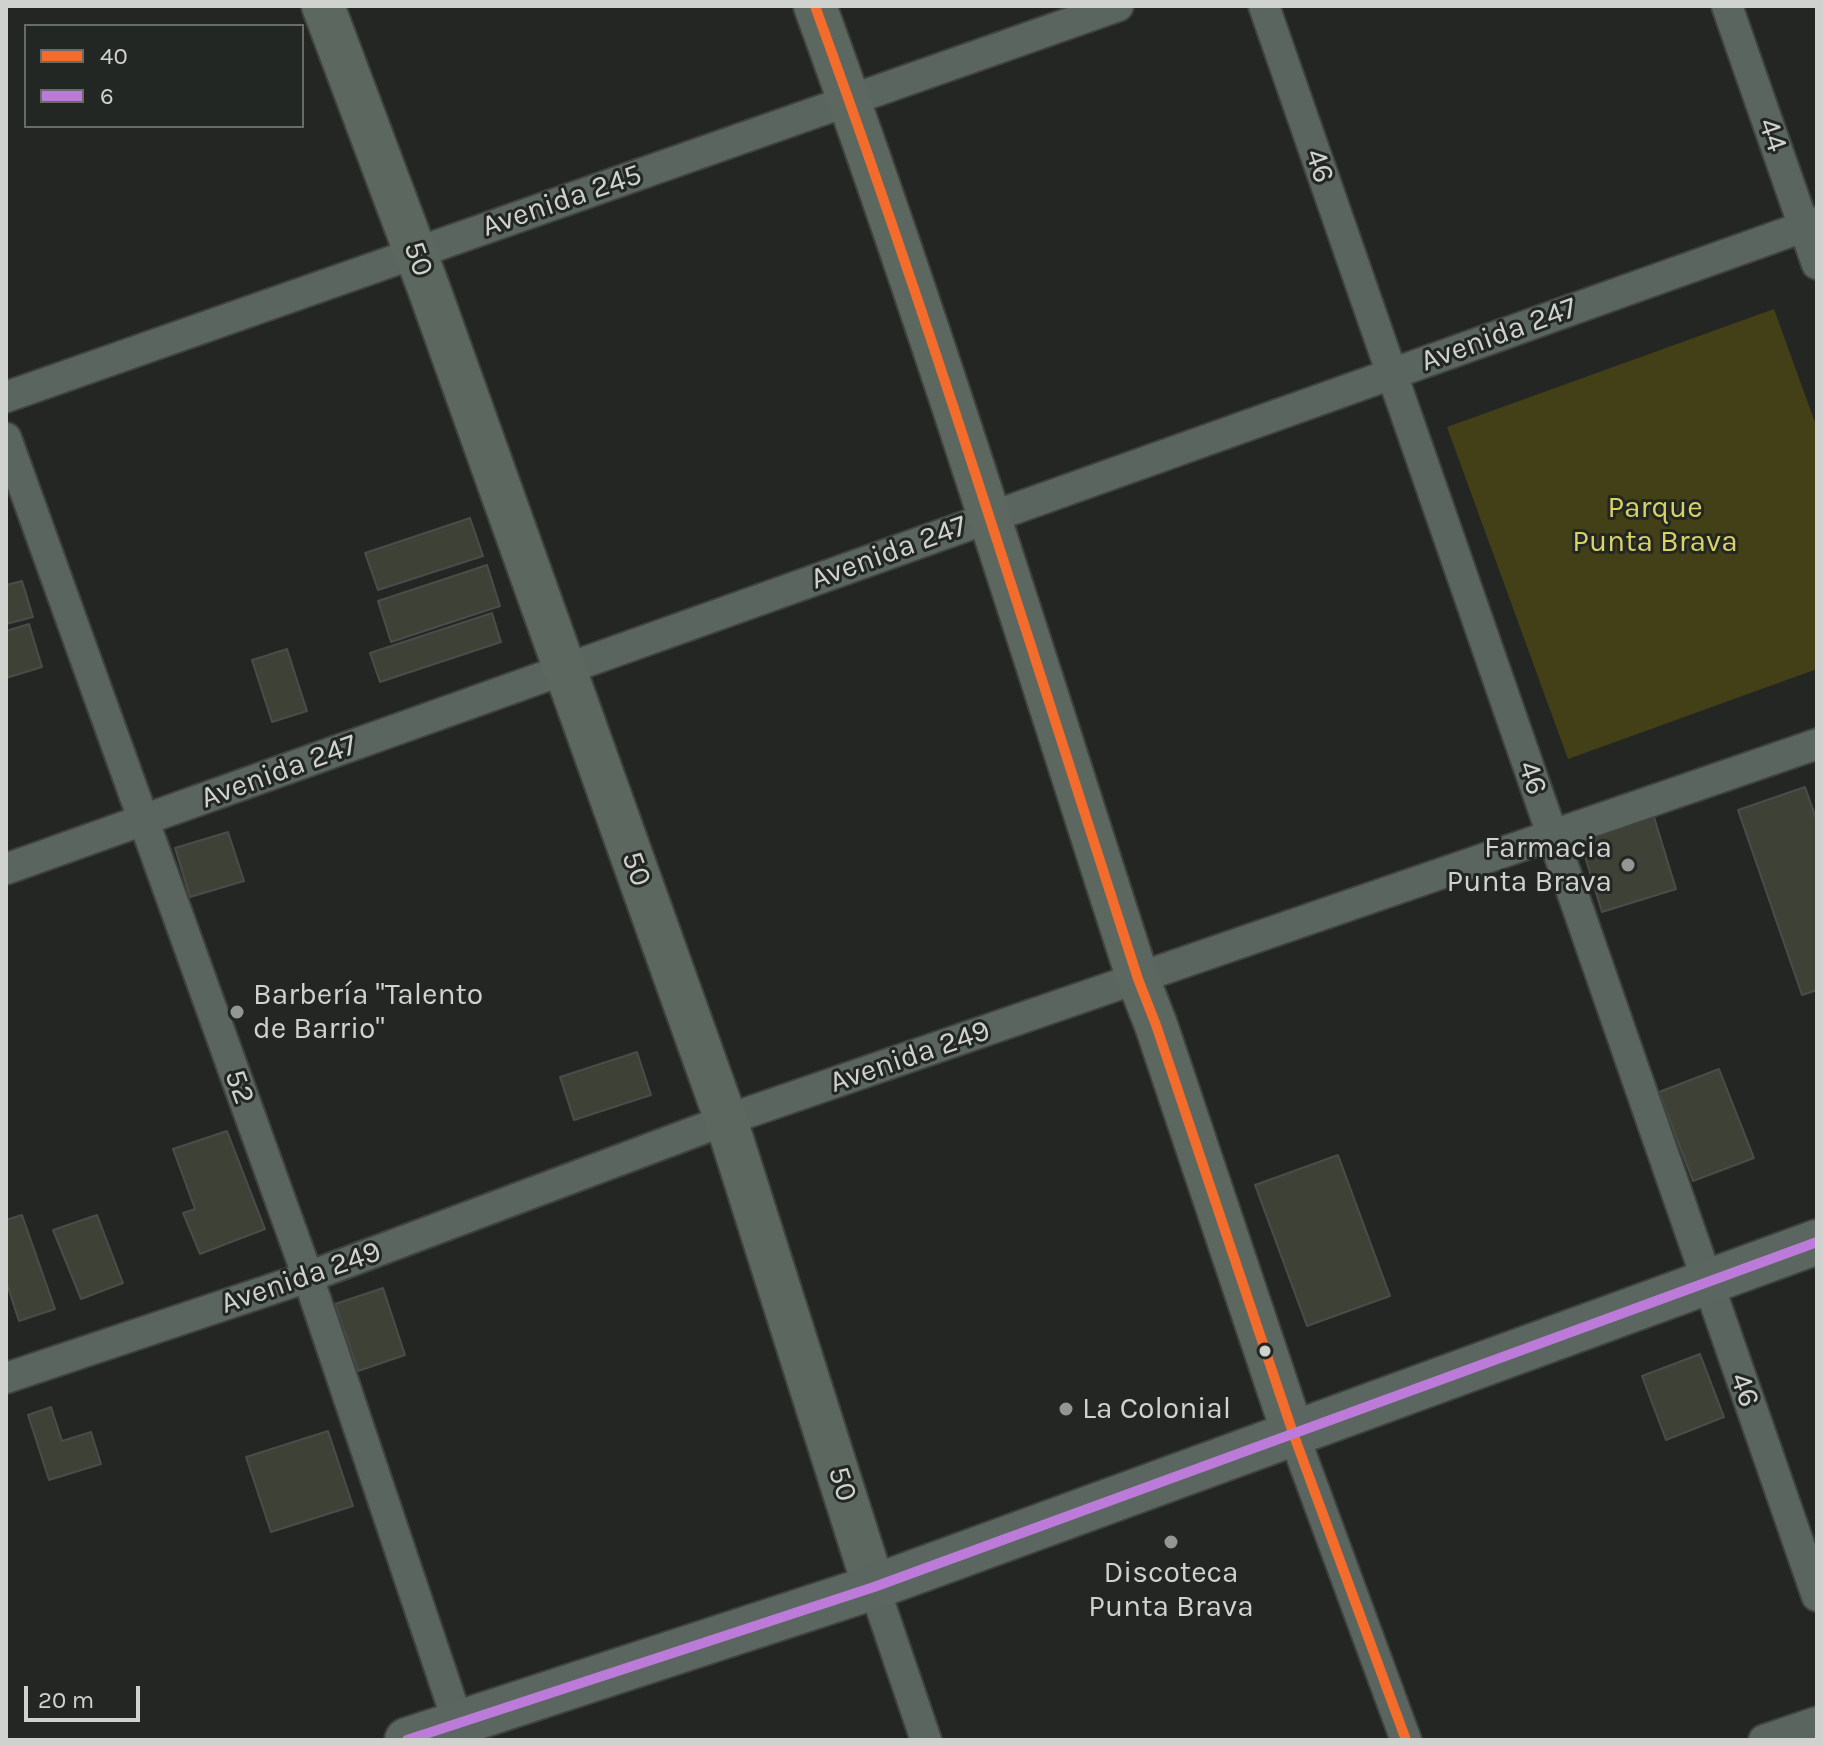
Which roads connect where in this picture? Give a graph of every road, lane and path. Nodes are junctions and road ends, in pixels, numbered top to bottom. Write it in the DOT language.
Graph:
graph roads {
  1 [pos="323,6"];
  2 [pos="815,6"];
  3 [pos="1118,6"];
  4 [pos="1264,6"];
  5 [pos="1727,6"];
  6 [pos="849,100"];
  7 [pos="1811,224"];
  8 [pos="415,252"];
  9 [pos="1817,264"];
  10 [pos="1392,374"];
  11 [pos="6,397"];
  12 [pos="6,438"];
  13 [pos="989,517"];
  14 [pos="564,668"];
  15 [pos="1817,744"];
  16 [pos="142,821"];
  17 [pos="1552,837"];
  18 [pos="6,869"];
  19 [pos="1138,979"];
  20 [pos="726,1120"];
  21 [pos="1817,1242"];
  22 [pos="308,1277"];
  23 [pos="1706,1283"];
  24 [pos="6,1378"];
  25 [pos="1293,1433"];
  26 [pos="874,1587"];
  27 [pos="1817,1596"];
  28 [pos="1817,1722"];
  29 [pos="462,1731"];
  30 [pos="407,1740"];
  31 [pos="926,1740"];
  32 [pos="1406,1740"];
  33 [pos="1764,1740"];
  1 -- 8 [label="street, 50"];
  2 -- 6 [label="street"];
  3 -- 6 [label="street, Avenida 245"];
  4 -- 10 [label="street, 46"];
  5 -- 7 [label="street, 44"];
  6 -- 8 [label="street, Avenida 245"];
  6 -- 13 [label="street"];
  7 -- 9 [label="street, 44"];
  7 -- 10 [label="street, Avenida 247"];
  8 -- 11 [label="street, Avenida 245"];
  8 -- 14 [label="street, 50"];
  10 -- 13 [label="street, Avenida 247"];
  10 -- 17 [label="street, 46"];
  12 -- 16 [label="street, 52"];
  13 -- 14 [label="street, Avenida 247"];
  13 -- 19 [label="street"];
  14 -- 16 [label="street, Avenida 247"];
  14 -- 20 [label="street, 50"];
  15 -- 17 [label="street, Avenida 249"];
  16 -- 18 [label="street, Avenida 247"];
  16 -- 22 [label="street, 52"];
  17 -- 19 [label="street, Avenida 249"];
  17 -- 23 [label="street, 46"];
  19 -- 20 [label="street, Avenida 249"];
  19 -- 25 [label="street"];
  20 -- 22 [label="street, Avenida 249"];
  20 -- 26 [label="street, 50"];
  21 -- 23 [label="main road"];
  22 -- 24 [label="street, Avenida 249"];
  22 -- 29 [label="street, 52"];
  23 -- 25 [label="main road"];
  23 -- 27 [label="street, 46"];
  25 -- 26 [label="main road"];
  25 -- 32 [label="street"];
  26 -- 29 [label="main road"];
  26 -- 31 [label="street, 50"];
  28 -- 33 [label="street"];
  29 -- 30 [label="main road"];
}
